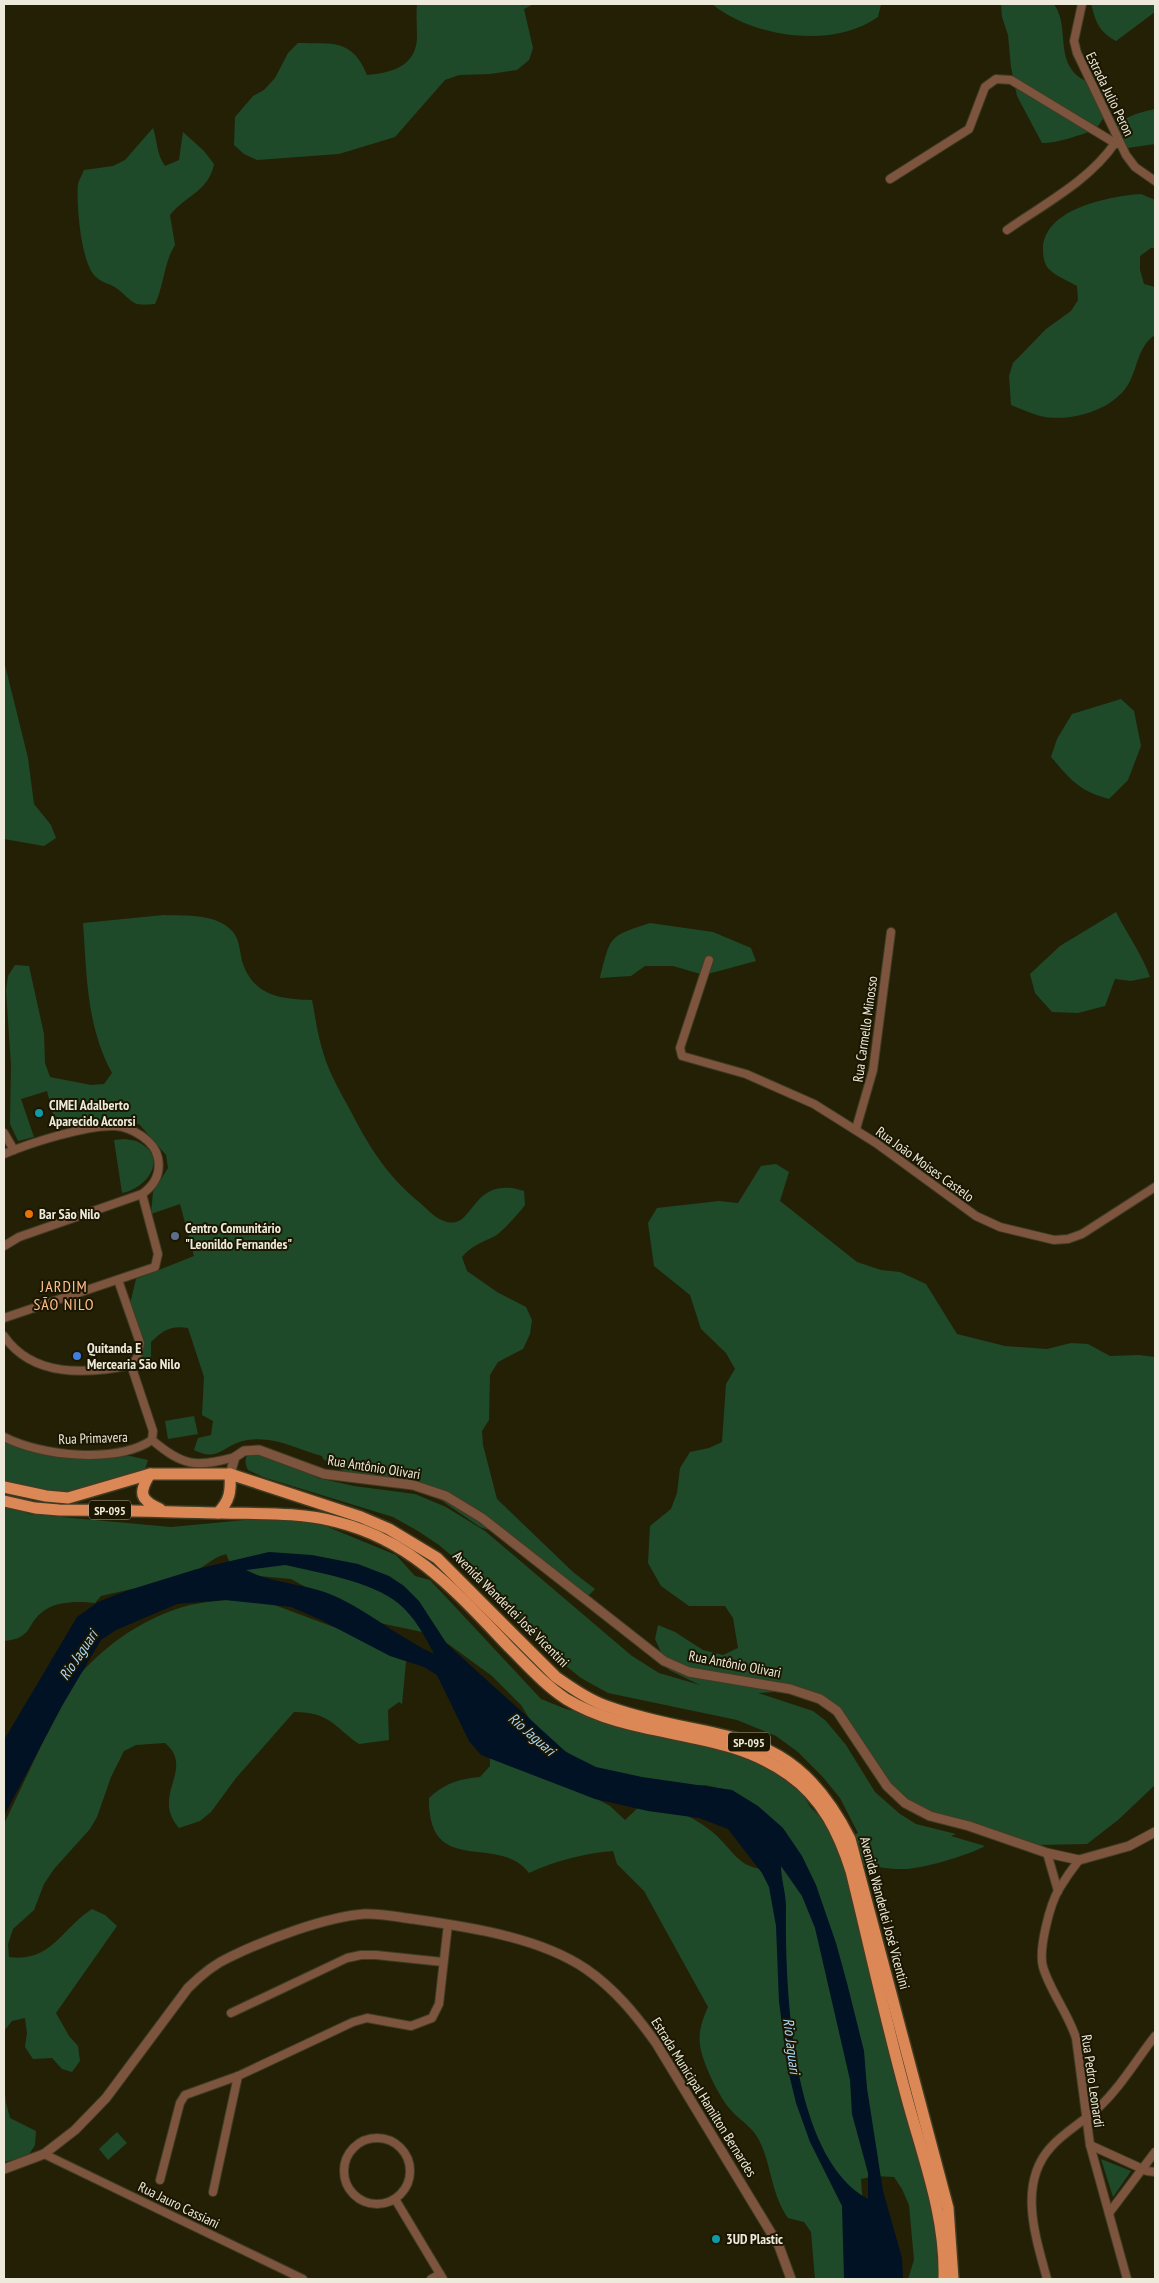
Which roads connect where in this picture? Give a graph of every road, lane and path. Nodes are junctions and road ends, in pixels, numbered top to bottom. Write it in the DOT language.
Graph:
graph roads {
  1 [pos="1082,4"];
  2 [pos="1118,144"];
  3 [pos="890,179"];
  4 [pos="1155,182"];
  5 [pos="1007,230"];
  6 [pos="891,932"];
  7 [pos="709,960"];
  8 [pos="856,1129"];
  9 [pos="4,1133"];
  10 [pos="14,1150"];
  11 [pos="4,1154"];
  12 [pos="1155,1187"];
  13 [pos="142,1194"];
  14 [pos="4,1246"];
  15 [pos="118,1280"];
  16 [pos="4,1318"];
  17 [pos="4,1336"];
  18 [pos="131,1365"];
  19 [pos="4,1437"];
  20 [pos="152,1440"];
  21 [pos="235,1457"];
  22 [pos="150,1474"];
  23 [pos="230,1474"];
  24 [pos="4,1487"];
  25 [pos="4,1501"];
  26 [pos="162,1510"];
  27 [pos="218,1513"];
  28 [pos="1155,1832"];
  29 [pos="1048,1853"];
  30 [pos="1079,1860"];
  31 [pos="1058,1890"];
  32 [pos="448,1924"];
  33 [pos="443,1962"];
  34 [pos="231,2013"];
  35 [pos="1155,2036"];
  36 [pos="238,2076"];
  37 [pos="1086,2118"];
  38 [pos="1090,2145"];
  39 [pos="1155,2152"];
  40 [pos="44,2154"];
  41 [pos="1141,2168"];
  42 [pos="4,2169"];
  43 [pos="1155,2172"];
  44 [pos="160,2180"];
  45 [pos="213,2192"];
  46 [pos="396,2199"];
  47 [pos="1109,2213"];
  48 [pos="442,2277"];
  49 [pos="303,2279"];
  50 [pos="431,2279"];
  51 [pos="791,2279"];
  52 [pos="944,2279"];
  53 [pos="953,2279"];
  54 [pos="1047,2279"];
  55 [pos="1127,2279"];
  1 -- 2 [label="street, Estrada Julio Peron"];
  2 -- 3 [label="street"];
  2 -- 4 [label="street, Estrada Julio Peron"];
  2 -- 5 [label="street"];
  6 -- 8 [label="street, Rua Carmello Minosso"];
  7 -- 8 [label="street, Rua João Moises Castelo"];
  8 -- 12 [label="street, Rua João Moises Castelo"];
  9 -- 10 [label="street"];
  10 -- 11 [label="street"];
  10 -- 13 [label="street"];
  13 -- 14 [label="street"];
  13 -- 15 [label="street"];
  15 -- 16 [label="street"];
  15 -- 18 [label="street"];
  17 -- 18 [label="street"];
  18 -- 20 [label="street"];
  19 -- 20 [label="street, Rua Primavera"];
  20 -- 21 [label="street"];
  21 -- 23 [label="street"];
  21 -- 29 [label="street, Rua Antônio Olivari"];
  22 -- 23 [label="main road, SP-095"];
  22 -- 24 [label="main road, SP-095"];
  22 -- 26 [label="main road"];
  23 -- 27 [label="main road"];
  23 -- 53 [label="main road, Avenida Wanderlei José Vicentini / SP-095"];
  25 -- 26 [label="main road, SP-095"];
  26 -- 27 [label="main road, SP-095"];
  27 -- 52 [label="main road, Avenida Wanderlei José Vicentini / SP-095"];
  28 -- 30 [label="street, Rua Antônio Olivari"];
  29 -- 30 [label="street, Rua Antônio Olivari"];
  29 -- 31 [label="street"];
  30 -- 31 [label="street, Rua Pedro Leonardi"];
  31 -- 37 [label="street, Rua Pedro Leonardi"];
  32 -- 33 [label="street"];
  32 -- 40 [label="street, Estrada Municipal Hamilton Bernardes"];
  32 -- 51 [label="street, Estrada Municipal Hamilton Bernardes"];
  33 -- 34 [label="street"];
  33 -- 36 [label="street"];
  35 -- 37 [label="street"];
  36 -- 44 [label="street"];
  36 -- 45 [label="street"];
  37 -- 38 [label="street, Rua Pedro Leonardi"];
  37 -- 54 [label="street"];
  38 -- 41 [label="street"];
  38 -- 47 [label="street, Rua Pedro Leonardi"];
  39 -- 41 [label="street"];
  40 -- 42 [label="street, Estrada Municipal Hamilton Bernardes"];
  40 -- 49 [label="street, Rua Jauro Cassiani"];
  41 -- 43 [label="street"];
  41 -- 47 [label="street"];
  46 -- 46 [label="street"];
  46 -- 48 [label="street"];
  47 -- 55 [label="street, Rua Pedro Leonardi"];
  48 -- 50 [label="street"];
}
